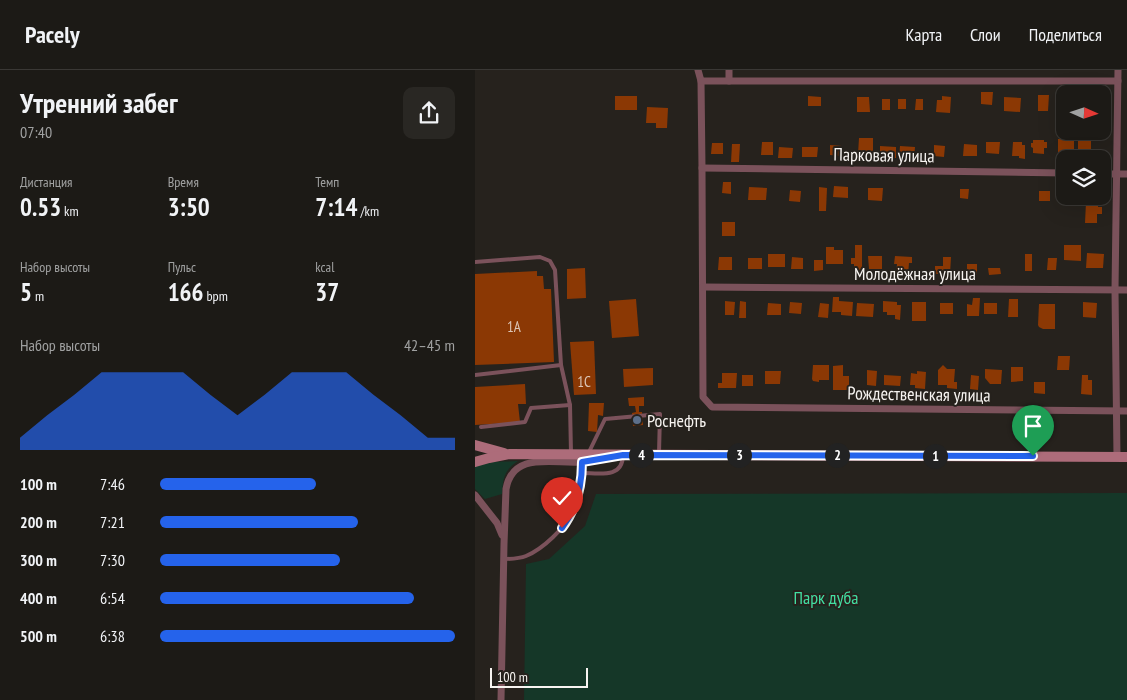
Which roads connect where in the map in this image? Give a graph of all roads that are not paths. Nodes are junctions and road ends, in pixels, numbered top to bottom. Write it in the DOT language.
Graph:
graph roads {
  1 [pos="698,70"];
  2 [pos="729,70"];
  3 [pos="1118,70"];
  4 [pos="701,82"];
  5 [pos="729,82"];
  6 [pos="1118,84"];
  7 [pos="1127,86"];
  8 [pos="702,168"];
  9 [pos="1056,173"];
  10 [pos="1111,174"];
  11 [pos="1117,174"];
  12 [pos="1127,174"];
  13 [pos="475,262"];
  14 [pos="703,287"];
  15 [pos="1115,290"];
  16 [pos="1127,290"];
  17 [pos="561,365"];
  18 [pos="475,375"];
  19 [pos="570,405"];
  20 [pos="1116,411"];
  21 [pos="1127,411"];
  22 [pos="481,427"];
  23 [pos="475,446"];
  24 [pos="510,454"];
  25 [pos="571,454"];
  26 [pos="623,455"];
  27 [pos="659,455"];
  28 [pos="1122,457"];
  29 [pos="585,458"];
  30 [pos="475,462"];
  31 [pos="581,473"];
  32 [pos="475,496"];
  33 [pos="503,546"];
  34 [pos="503,559"];
  35 [pos="501,700"];
  1 -- 4 [label="street"];
  2 -- 5 [label="street"];
  3 -- 6 [label="street"];
  4 -- 5 [label="street"];
  4 -- 8 [label="street"];
  5 -- 6 [label="street"];
  6 -- 7 [label="street"];
  6 -- 11 [label="street"];
  8 -- 9 [label="street, Парковая улица"];
  8 -- 14 [label="street"];
  10 -- 11 [label="street"];
  11 -- 12 [label="street"];
  11 -- 15 [label="street"];
  13 -- 17 [label="lane"];
  14 -- 15 [label="street, Молодёжная улица"];
  14 -- 20 [label="street, Рождественская улица"];
  15 -- 16 [label="street, Молодёжная улица"];
  15 -- 20 [label="street"];
  17 -- 18 [label="lane"];
  17 -- 19 [label="lane"];
  19 -- 22 [label="lane"];
  19 -- 25 [label="lane"];
  20 -- 21 [label="street, Рождественская улица"];
  20 -- 28 [label="street"];
  23 -- 24 [label="main road"];
  24 -- 25 [label="main road"];
  24 -- 30 [label="main road"];
  25 -- 29 [label="main road"];
  26 -- 27 [label="main road"];
  26 -- 29 [label="main road"];
  26 -- 31 [label="lane"];
  27 -- 28 [label="main road"];
  27 -- 29 [label="lane"];
  29 -- 31 [label="lane"];
  29 -- 33 [label="street"];
  31 -- 34 [label="lane"];
  32 -- 33 [label="street"];
  33 -- 34 [label="street"];
  34 -- 35 [label="street"];
}
